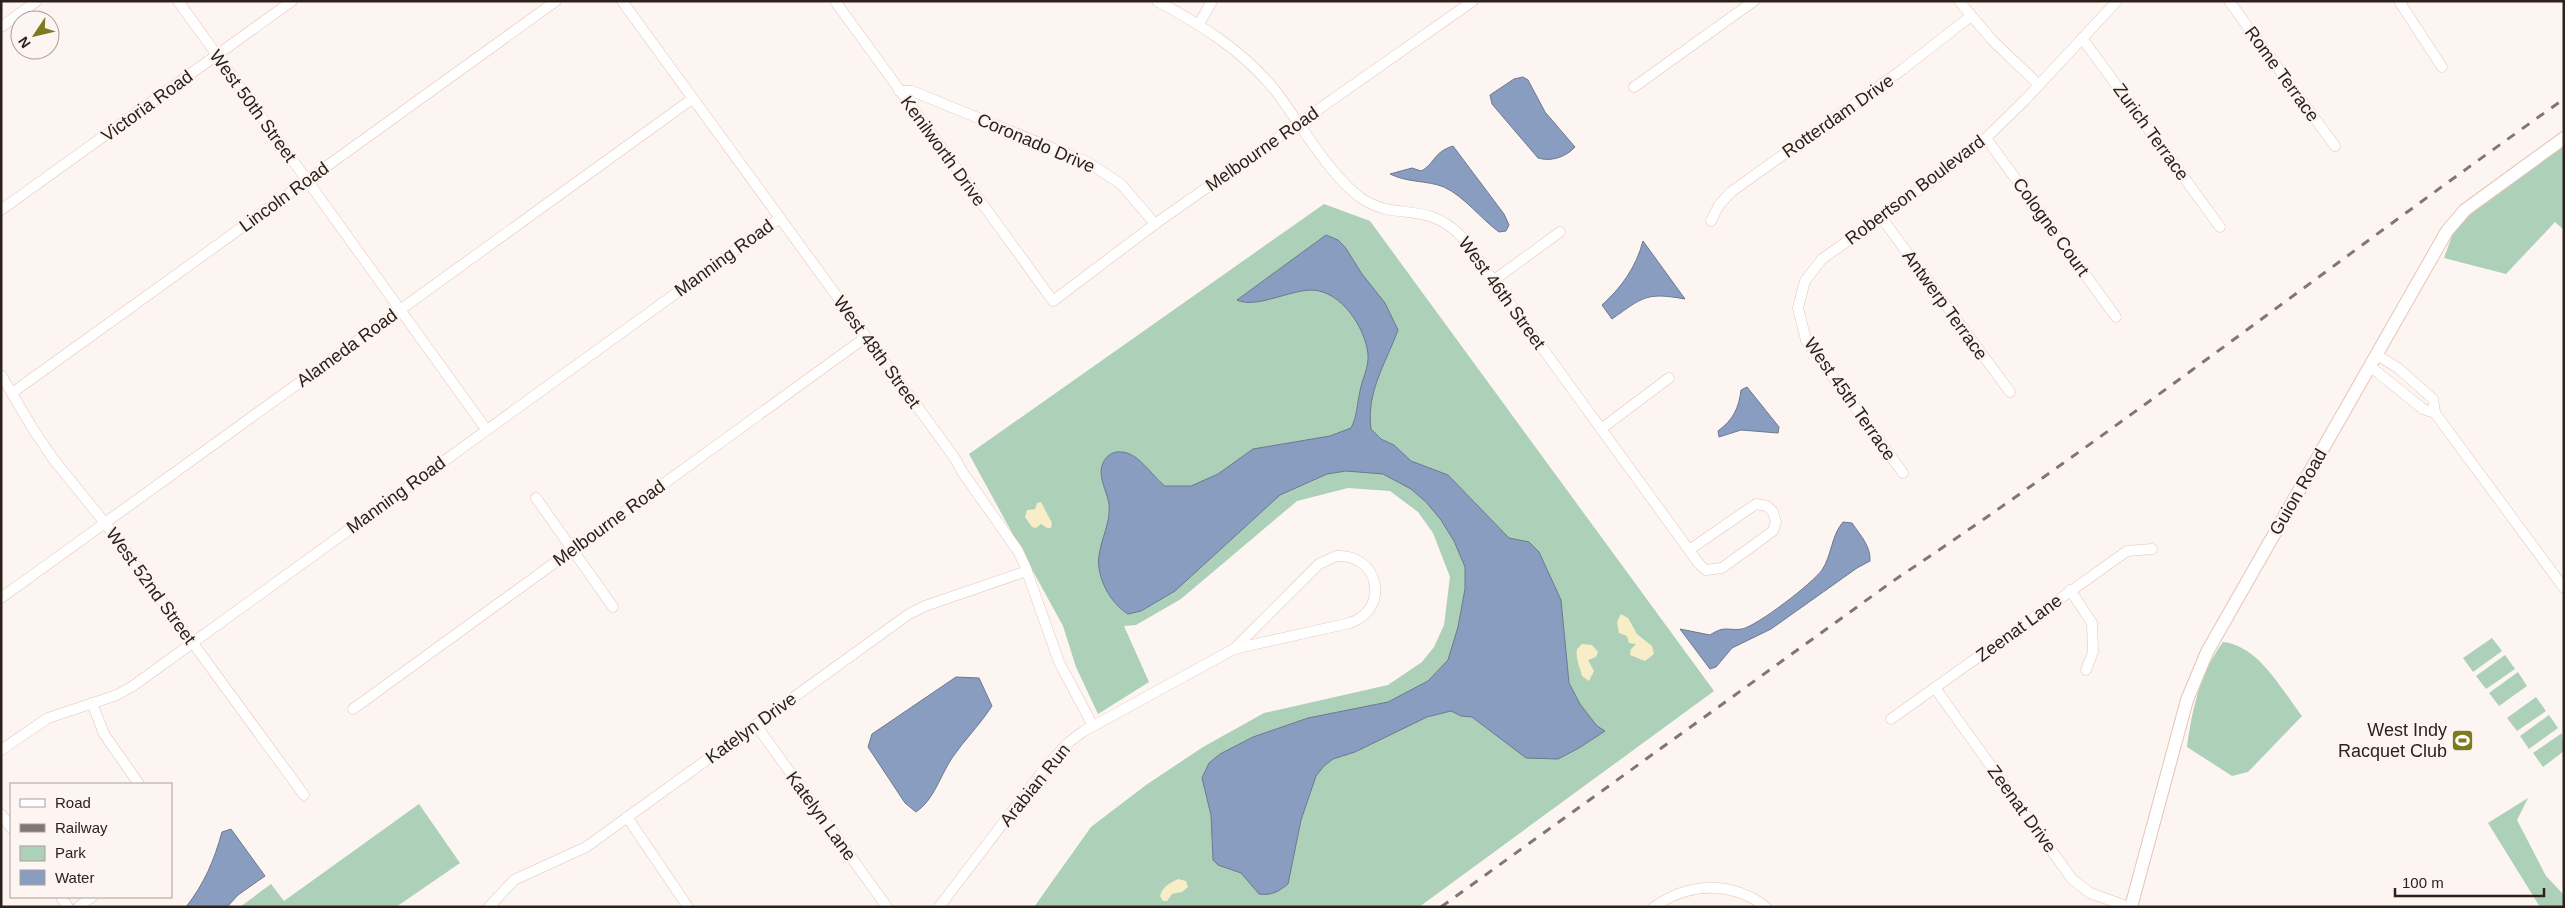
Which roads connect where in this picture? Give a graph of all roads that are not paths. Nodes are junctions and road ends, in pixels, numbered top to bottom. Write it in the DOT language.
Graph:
graph roads {
  1 [pos="37,1"];
  2 [pos="178,1"];
  3 [pos="292,1"];
  4 [pos="556,1"];
  5 [pos="622,1"];
  6 [pos="835,1"];
  7 [pos="1157,1"];
  8 [pos="1212,1"];
  9 [pos="1474,1"];
  10 [pos="1754,1"];
  11 [pos="1959,1"];
  12 [pos="2117,1"];
  13 [pos="2230,1"];
  14 [pos="2399,1"];
  15 [pos="1971,16"];
  16 [pos="1199,24"];
  17 [pos="1,27"];
  18 [pos="2082,38"];
  19 [pos="217,55"];
  20 [pos="2442,67"];
  21 [pos="2039,85"];
  22 [pos="1634,87"];
  23 [pos="899,91"];
  24 [pos="692,99"];
  25 [pos="1299,123"];
  26 [pos="1986,138"];
  27 [pos="2564,138"];
  28 [pos="2335,146"];
  29 [pos="307,180"];
  30 [pos="1,210"];
  31 [pos="1881,217"];
  32 [pos="780,218"];
  33 [pos="1711,221"];
  34 [pos="1156,224"];
  35 [pos="2220,227"];
  36 [pos="1560,232"];
  37 [pos="1494,280"];
  38 [pos="1800,294"];
  39 [pos="1053,301"];
  40 [pos="400,310"];
  41 [pos="2116,316"];
  42 [pos="866,337"];
  43 [pos="2378,355"];
  44 [pos="2371,367"];
  45 [pos="1,375"];
  46 [pos="1669,378"];
  47 [pos="2010,392"];
  48 [pos="12,393"];
  49 [pos="2435,413"];
  50 [pos="486,429"];
  51 [pos="1601,429"];
  52 [pos="1903,473"];
  53 [pos="536,498"];
  54 [pos="105,523"];
  55 [pos="2152,548"];
  56 [pos="573,549"];
  57 [pos="1688,550"];
  58 [pos="1027,571"];
  59 [pos="2564,588"];
  60 [pos="2070,590"];
  61 [pos="1,598"];
  62 [pos="613,607"];
  63 [pos="192,643"];
  64 [pos="1234,649"];
  65 [pos="2086,670"];
  66 [pos="1935,688"];
  67 [pos="92,703"];
  68 [pos="353,709"];
  69 [pos="1891,719"];
  70 [pos="756,724"];
  71 [pos="1093,726"];
  72 [pos="1,750"];
  73 [pos="138,783"];
  74 [pos="304,795"];
  75 [pos="1,814"];
  76 [pos="627,817"];
  77 [pos="10,827"];
  78 [pos="91,898"];
  79 [pos="78,907"];
  80 [pos="488,907"];
  81 [pos="688,907"];
  82 [pos="887,907"];
  83 [pos="939,907"];
  84 [pos="1654,907"];
  85 [pos="1766,907"];
  86 [pos="2130,907"];
  1 -- 17 [label="street"];
  2 -- 19 [label="street, West 50th Street"];
  3 -- 19 [label="street, Victoria Road"];
  4 -- 29 [label="street, Lincoln Road"];
  5 -- 24 [label="street, West 48th Street"];
  6 -- 23 [label="street, Kenilworth Drive"];
  7 -- 16 [label="street, West 46th Street"];
  8 -- 16 [label="street"];
  9 -- 25 [label="street, Melbourne Road"];
  10 -- 22 [label="street"];
  11 -- 15 [label="street"];
  12 -- 18 [label="street, Robertson Boulevard"];
  13 -- 28 [label="street, Rome Terrace"];
  14 -- 20 [label="street"];
  15 -- 21 [label="street"];
  15 -- 33 [label="street, Rotterdam Drive"];
  16 -- 25 [label="street, West 46th Street"];
  18 -- 21 [label="street, Robertson Boulevard"];
  18 -- 35 [label="street, Zurich Terrace"];
  19 -- 29 [label="street, West 50th Street"];
  19 -- 30 [label="street, Victoria Road"];
  21 -- 26 [label="street, Robertson Boulevard"];
  23 -- 34 [label="street, Coronado Drive"];
  23 -- 39 [label="street, Kenilworth Drive"];
  24 -- 32 [label="street, West 48th Street"];
  24 -- 40 [label="street, Alameda Road"];
  25 -- 34 [label="street, Melbourne Road"];
  25 -- 37 [label="street, West 46th Street"];
  26 -- 31 [label="street, Robertson Boulevard"];
  26 -- 41 [label="street, Cologne Court"];
  27 -- 43 [label="street, Guion Road"];
  29 -- 40 [label="street, West 50th Street"];
  29 -- 48 [label="street, Lincoln Road"];
  31 -- 38 [label="street, Robertson Boulevard"];
  31 -- 47 [label="street, Antwerp Terrace"];
  32 -- 42 [label="street, West 48th Street"];
  32 -- 50 [label="street, Manning Road"];
  34 -- 39 [label="street, Melbourne Road"];
  36 -- 37 [label="street"];
  37 -- 51 [label="street, West 46th Street"];
  38 -- 52 [label="street, West 45th Terrace"];
  40 -- 50 [label="street, West 50th Street"];
  40 -- 54 [label="street, Alameda Road"];
  42 -- 56 [label="street, Melbourne Road"];
  42 -- 58 [label="street, West 48th Street"];
  43 -- 44 [label="street, Guion Road"];
  43 -- 49 [label="street"];
  44 -- 49 [label="street"];
  44 -- 86 [label="street, Guion Road"];
  45 -- 48 [label="street, West 52nd Street"];
  46 -- 51 [label="street"];
  48 -- 54 [label="street, West 52nd Street"];
  49 -- 59 [label="street"];
  50 -- 63 [label="street, Manning Road"];
  51 -- 57 [label="street, West 46th Street"];
  53 -- 56 [label="street"];
  54 -- 61 [label="street, Alameda Road"];
  54 -- 63 [label="street, West 52nd Street"];
  55 -- 60 [label="street, Zeenat Lane"];
  56 -- 62 [label="street"];
  56 -- 68 [label="street, Melbourne Road"];
  57 -- 57 [label="street, West 46th Street"];
  58 -- 70 [label="street, Katelyn Drive"];
  58 -- 71 [label="street, West 48th Street"];
  60 -- 65 [label="street"];
  60 -- 66 [label="street, Zeenat Lane"];
  63 -- 67 [label="street, Manning Road"];
  63 -- 74 [label="street, West 52nd Street"];
  64 -- 64 [label="street, Arabian Run"];
  64 -- 71 [label="street, Arabian Run"];
  66 -- 69 [label="street, Zeenat Lane"];
  66 -- 86 [label="street, Zeenat Drive"];
  67 -- 72 [label="street, Manning Road"];
  67 -- 73 [label="street"];
  70 -- 76 [label="street, Katelyn Drive"];
  70 -- 82 [label="street, Katelyn Lane"];
  71 -- 83 [label="street, Arabian Run"];
  75 -- 77 [label="street"];
  76 -- 80 [label="street, Katelyn Drive"];
  76 -- 81 [label="street"];
  78 -- 79 [label="street"];
  84 -- 85 [label="street"];
}
